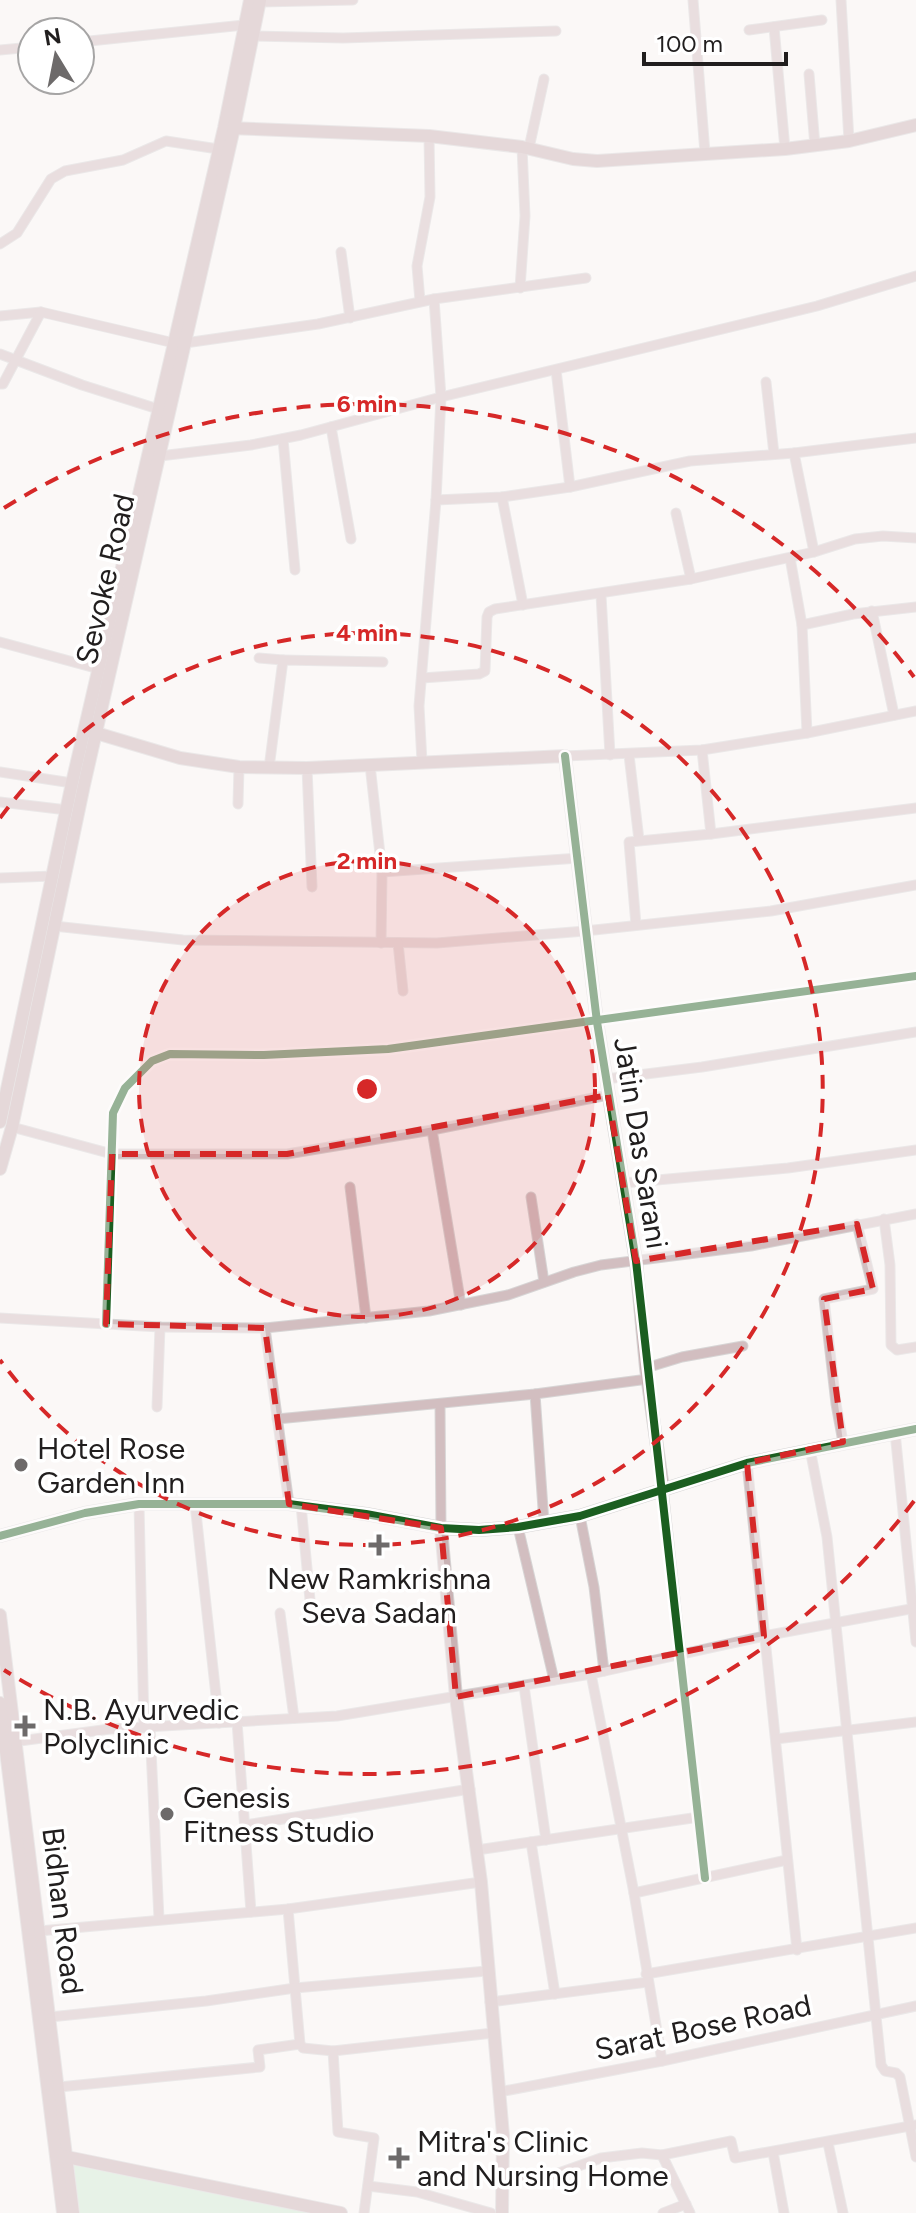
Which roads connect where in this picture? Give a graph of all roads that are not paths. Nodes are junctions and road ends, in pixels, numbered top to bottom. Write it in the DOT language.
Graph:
graph roads {
  1 [pos="353,0"];
  2 [pos="693,0"];
  3 [pos="841,0"];
  4 [pos="256,1"];
  5 [pos="822,20"];
  6 [pos="774,27"];
  7 [pos="248,30"];
  8 [pos="749,30"];
  9 [pos="556,31"];
  10 [pos="96,41"];
  11 [pos="809,74"];
  12 [pos="544,79"];
  13 [pos="916,125"];
  14 [pos="229,128"];
  15 [pos="429,136"];
  16 [pos="849,141"];
  17 [pos="815,146"];
  18 [pos="525,148"];
  19 [pos="218,149"];
  20 [pos="785,149"];
  21 [pos="705,153"];
  22 [pos="0,244"];
  23 [pos="341,252"];
  24 [pos="916,276"];
  25 [pos="586,278"];
  26 [pos="520,288"];
  27 [pos="434,299"];
  28 [pos="420,301"];
  29 [pos="41,312"];
  30 [pos="0,316"];
  31 [pos="350,318"];
  32 [pos="180,343"];
  33 [pos="0,354"];
  34 [pos="16,359"];
  35 [pos="556,370"];
  36 [pos="766,382"];
  37 [pos="0,384"];
  38 [pos="441,397"];
  39 [pos="158,409"];
  40 [pos="331,427"];
  41 [pos="916,438"];
  42 [pos="283,439"];
  43 [pos="794,453"];
  44 [pos="774,454"];
  45 [pos="154,455"];
  46 [pos="570,487"];
  47 [pos="502,497"];
  48 [pos="436,500"];
  49 [pos="676,513"];
  50 [pos="916,538"];
  51 [pos="351,539"];
  52 [pos="814,552"];
  53 [pos="790,558"];
  54 [pos="295,570"];
  55 [pos="691,579"];
  56 [pos="601,595"];
  57 [pos="523,605"];
  58 [pos="916,607"];
  59 [pos="872,611"];
  60 [pos="802,625"];
  61 [pos="0,642"];
  62 [pos="259,658"];
  63 [pos="283,660"];
  64 [pos="383,662"];
  65 [pos="99,669"];
  66 [pos="422,678"];
  67 [pos="916,711"];
  68 [pos="894,715"];
  69 [pos="91,731"];
  70 [pos="807,733"];
  71 [pos="702,750"];
  72 [pos="610,755"];
  73 [pos="629,755"];
  74 [pos="565,756"];
  75 [pos="422,762"];
  76 [pos="370,765"];
  77 [pos="239,767"];
  78 [pos="269,768"];
  79 [pos="307,768"];
  80 [pos="0,772"];
  81 [pos="72,783"];
  82 [pos="0,802"];
  83 [pos="238,804"];
  84 [pos="916,808"];
  85 [pos="67,810"];
  86 [pos="711,834"];
  87 [pos="639,840"];
  88 [pos="579,858"];
  89 [pos="382,872"];
  90 [pos="53,876"];
  91 [pos="0,878"];
  92 [pos="916,885"];
  93 [pos="312,887"];
  94 [pos="48,925"];
  95 [pos="636,925"];
  96 [pos="585,931"];
  97 [pos="381,943"];
  98 [pos="398,943"];
  99 [pos="916,976"];
  100 [pos="403,991"];
  101 [pos="597,1022"];
  102 [pos="916,1032"];
  103 [pos="606,1079"];
  104 [pos="4,1090"];
  105 [pos="608,1095"];
  106 [pos="6,1124"];
  107 [pos="432,1130"];
  108 [pos="916,1150"];
  109 [pos="112,1154"];
  110 [pos="0,1169"];
  111 [pos="624,1183"];
  112 [pos="350,1187"];
  113 [pos="531,1197"];
  114 [pos="916,1214"];
  115 [pos="884,1219"];
  116 [pos="857,1224"];
  117 [pos="636,1261"];
  118 [pos="544,1282"];
  119 [pos="461,1305"];
  120 [pos="0,1318"];
  121 [pos="366,1318"];
  122 [pos="106,1324"];
  123 [pos="160,1327"];
  124 [pos="265,1328"];
  125 [pos="743,1346"];
  126 [pos="916,1347"];
  127 [pos="647,1374"];
  128 [pos="535,1394"];
  129 [pos="440,1404"];
  130 [pos="157,1407"];
  131 [pos="277,1419"];
  132 [pos="916,1429"];
  133 [pos="895,1432"];
  134 [pos="843,1442"];
  135 [pos="810,1449"];
  136 [pos="747,1463"];
  137 [pos="663,1489"];
  138 [pos="139,1504"];
  139 [pos="195,1504"];
  140 [pos="295,1505"];
  141 [pos="580,1516"];
  142 [pos="544,1523"];
  143 [pos="518,1527"];
  144 [pos="441,1528"];
  145 [pos="0,1536"];
  146 [pos="914,1609"];
  147 [pos="280,1613"];
  148 [pos="0,1615"];
  149 [pos="312,1621"];
  150 [pos="836,1622"];
  151 [pos="764,1636"];
  152 [pos="916,1642"];
  153 [pos="680,1654"];
  154 [pos="604,1671"];
  155 [pos="591,1674"];
  156 [pos="554,1680"];
  157 [pos="524,1686"];
  158 [pos="456,1697"];
  159 [pos="0,1703"];
  160 [pos="294,1718"];
  161 [pos="237,1722"];
  162 [pos="916,1722"];
  163 [pos="219,1723"];
  164 [pos="147,1728"];
  165 [pos="846,1730"];
  166 [pos="776,1739"];
  167 [pos="10,1742"];
  168 [pos="16,1786"];
  169 [pos="470,1789"];
  170 [pos="699,1817"];
  171 [pos="245,1825"];
  172 [pos="621,1829"];
  173 [pos="546,1840"];
  174 [pos="531,1842"];
  175 [pos="477,1850"];
  176 [pos="787,1860"];
  177 [pos="705,1878"];
  178 [pos="481,1882"];
  179 [pos="634,1893"];
  180 [pos="288,1909"];
  181 [pos="251,1912"];
  182 [pos="159,1919"];
  183 [pos="916,1928"];
  184 [pos="39,1931"];
  185 [pos="867,1937"];
  186 [pos="797,1950"];
  187 [pos="37,1961"];
  188 [pos="487,1971"];
  189 [pos="647,1978"];
  190 [pos="295,1988"];
  191 [pos="555,1994"];
  192 [pos="490,2002"];
  193 [pos="916,2006"];
  194 [pos="875,2015"];
  195 [pos="50,2017"];
  196 [pos="493,2033"];
  197 [pos="300,2044"];
  198 [pos="333,2051"];
  199 [pos="662,2061"];
  200 [pos="59,2087"];
  201 [pos="499,2092"];
  202 [pos="913,2126"];
  203 [pos="828,2143"];
  204 [pos="773,2152"];
  205 [pos="662,2155"];
  206 [pos="62,2156"];
  207 [pos="916,2157"];
  208 [pos="502,2181"];
  209 [pos="368,2186"];
  210 [pos="688,2209"];
  211 [pos="63,2213"];
  212 [pos="73,2213"];
  213 [pos="341,2213"];
  214 [pos="364,2213"];
  215 [pos="491,2213"];
  216 [pos="502,2213"];
  217 [pos="663,2213"];
  218 [pos="784,2213"];
  219 [pos="843,2213"];
  1 -- 4 [label="street"];
  2 -- 21 [label="street"];
  3 -- 16 [label="street"];
  4 -- 7 [label="street, Sevoke Road"];
  5 -- 6 [label="street"];
  6 -- 8 [label="street"];
  6 -- 20 [label="street"];
  7 -- 9 [label="street"];
  7 -- 10 [label="street"];
  7 -- 14 [label="street, Sevoke Road"];
  11 -- 17 [label="street"];
  12 -- 18 [label="street"];
  13 -- 16 [label="street"];
  14 -- 15 [label="street"];
  14 -- 19 [label="street, Sevoke Road"];
  14 -- 32 [label="street, Sevoke Road"];
  15 -- 18 [label="street"];
  15 -- 28 [label="street"];
  16 -- 17 [label="street"];
  17 -- 20 [label="street"];
  18 -- 21 [label="street"];
  18 -- 26 [label="street"];
  19 -- 22 [label="street"];
  19 -- 32 [label="street, Sevoke Road"];
  20 -- 21 [label="street"];
  23 -- 31 [label="street"];
  24 -- 35 [label="street"];
  25 -- 26 [label="street"];
  26 -- 27 [label="street"];
  27 -- 28 [label="street"];
  27 -- 38 [label="street"];
  28 -- 31 [label="street"];
  29 -- 30 [label="street"];
  29 -- 32 [label="street"];
  29 -- 34 [label="street"];
  31 -- 32 [label="street"];
  32 -- 39 [label="street, Sevoke Road"];
  32 -- 45 [label="street, Sevoke Road"];
  33 -- 34 [label="street"];
  34 -- 37 [label="street"];
  34 -- 39 [label="street"];
  35 -- 38 [label="street"];
  35 -- 46 [label="street"];
  36 -- 44 [label="street"];
  38 -- 40 [label="street"];
  38 -- 48 [label="street"];
  39 -- 45 [label="street, Sevoke Road"];
  40 -- 42 [label="street"];
  40 -- 51 [label="street"];
  41 -- 43 [label="street"];
  42 -- 45 [label="street"];
  42 -- 54 [label="street"];
  43 -- 44 [label="street"];
  43 -- 52 [label="street"];
  44 -- 46 [label="street"];
  45 -- 65 [label="street, Sevoke Road"];
  45 -- 69 [label="street, Sevoke Road"];
  46 -- 47 [label="street"];
  47 -- 48 [label="street"];
  47 -- 57 [label="street"];
  48 -- 66 [label="street"];
  49 -- 55 [label="street"];
  50 -- 52 [label="street"];
  52 -- 53 [label="street"];
  53 -- 55 [label="street"];
  53 -- 60 [label="street"];
  55 -- 56 [label="street"];
  56 -- 57 [label="street"];
  56 -- 72 [label="street"];
  57 -- 66 [label="street"];
  58 -- 59 [label="street"];
  59 -- 60 [label="street"];
  59 -- 68 [label="street"];
  60 -- 70 [label="street"];
  61 -- 65 [label="street"];
  62 -- 63 [label="street"];
  63 -- 64 [label="street"];
  63 -- 78 [label="street"];
  65 -- 69 [label="street, Sevoke Road"];
  66 -- 75 [label="street"];
  67 -- 68 [label="street"];
  68 -- 70 [label="street"];
  69 -- 77 [label="street"];
  69 -- 81 [label="street, Sevoke Road"];
  69 -- 94 [label="street, Sevoke Road"];
  70 -- 71 [label="street"];
  71 -- 73 [label="street"];
  71 -- 86 [label="street"];
  72 -- 73 [label="street"];
  72 -- 74 [label="street"];
  73 -- 87 [label="street"];
  74 -- 75 [label="street"];
  74 -- 88 [label="street, Jatin Das Sarani"];
  75 -- 76 [label="street"];
  76 -- 79 [label="street"];
  76 -- 89 [label="street"];
  77 -- 78 [label="street"];
  77 -- 83 [label="street"];
  78 -- 79 [label="street"];
  79 -- 93 [label="street"];
  80 -- 81 [label="street"];
  81 -- 85 [label="street, Sevoke Road"];
  82 -- 85 [label="street"];
  84 -- 86 [label="street"];
  85 -- 90 [label="street, Sevoke Road"];
  86 -- 87 [label="street"];
  87 -- 95 [label="street"];
  88 -- 89 [label="street"];
  88 -- 96 [label="street, Jatin Das Sarani"];
  89 -- 97 [label="street"];
  90 -- 91 [label="street"];
  90 -- 94 [label="street, Sevoke Road"];
  92 -- 95 [label="street"];
  94 -- 97 [label="street"];
  94 -- 104 [label="street, Sevoke Road"];
  94 -- 106 [label="street, Sevoke Road"];
  95 -- 96 [label="street"];
  96 -- 98 [label="street"];
  96 -- 101 [label="street, Jatin Das Sarani"];
  97 -- 98 [label="street"];
  98 -- 100 [label="street"];
  99 -- 101 [label="street"];
  101 -- 103 [label="street, Jatin Das Sarani"];
  101 -- 109 [label="street"];
  102 -- 103 [label="street"];
  103 -- 105 [label="street, Jatin Das Sarani"];
  104 -- 106 [label="street, Sevoke Road"];
  105 -- 107 [label="street"];
  105 -- 111 [label="street, Jatin Das Sarani"];
  106 -- 109 [label="street"];
  106 -- 110 [label="street, Sevoke Road"];
  107 -- 109 [label="street"];
  107 -- 119 [label="street"];
  108 -- 111 [label="street"];
  109 -- 122 [label="street"];
  111 -- 117 [label="street, Jatin Das Sarani"];
  112 -- 121 [label="street"];
  113 -- 118 [label="street"];
  114 -- 115 [label="street"];
  115 -- 116 [label="street"];
  115 -- 126 [label="street"];
  116 -- 117 [label="street"];
  116 -- 134 [label="street"];
  117 -- 118 [label="street"];
  117 -- 127 [label="street, Jatin Das Sarani"];
  118 -- 119 [label="street"];
  119 -- 121 [label="street"];
  120 -- 122 [label="street"];
  121 -- 124 [label="street"];
  122 -- 123 [label="street"];
  123 -- 124 [label="street"];
  123 -- 130 [label="street"];
  124 -- 131 [label="street"];
  125 -- 127 [label="street"];
  127 -- 128 [label="street"];
  127 -- 137 [label="street, Jatin Das Sarani"];
  128 -- 129 [label="street"];
  128 -- 142 [label="street"];
  129 -- 131 [label="street"];
  129 -- 144 [label="street"];
  131 -- 140 [label="street"];
  132 -- 133 [label="street"];
  133 -- 134 [label="street"];
  133 -- 146 [label="street"];
  134 -- 135 [label="street"];
  135 -- 136 [label="street"];
  135 -- 150 [label="street"];
  136 -- 137 [label="street"];
  136 -- 151 [label="street"];
  137 -- 141 [label="street"];
  137 -- 153 [label="street"];
  138 -- 139 [label="street"];
  138 -- 145 [label="street"];
  138 -- 164 [label="street"];
  139 -- 140 [label="street"];
  139 -- 163 [label="street"];
  140 -- 144 [label="street"];
  140 -- 149 [label="street"];
  141 -- 142 [label="street"];
  141 -- 154 [label="street"];
  142 -- 143 [label="street"];
  143 -- 144 [label="street"];
  143 -- 156 [label="street"];
  144 -- 158 [label="street"];
  146 -- 150 [label="street"];
  146 -- 152 [label="street"];
  147 -- 160 [label="street"];
  148 -- 167 [label="street, Bidhan Road"];
  150 -- 151 [label="street"];
  150 -- 165 [label="street"];
  151 -- 153 [label="street"];
  151 -- 166 [label="street"];
  153 -- 154 [label="street"];
  153 -- 170 [label="street"];
  154 -- 155 [label="street"];
  155 -- 156 [label="street"];
  155 -- 172 [label="street"];
  156 -- 157 [label="street"];
  157 -- 158 [label="street"];
  157 -- 173 [label="street"];
  158 -- 160 [label="street"];
  158 -- 169 [label="street"];
  159 -- 167 [label="street, Bidhan Road"];
  160 -- 161 [label="street"];
  161 -- 163 [label="street"];
  161 -- 171 [label="street"];
  162 -- 165 [label="street"];
  163 -- 164 [label="street"];
  164 -- 167 [label="street"];
  164 -- 182 [label="street"];
  165 -- 166 [label="street"];
  165 -- 185 [label="street"];
  166 -- 176 [label="street"];
  167 -- 168 [label="street, Bidhan Road"];
  168 -- 184 [label="street, Bidhan Road"];
  168 -- 187 [label="street, Bidhan Road"];
  169 -- 171 [label="street"];
  169 -- 175 [label="street"];
  170 -- 172 [label="street"];
  170 -- 177 [label="street"];
  171 -- 181 [label="street"];
  172 -- 173 [label="street"];
  172 -- 179 [label="street"];
  173 -- 174 [label="street"];
  174 -- 175 [label="street"];
  174 -- 191 [label="street"];
  175 -- 178 [label="street"];
  176 -- 177 [label="street"];
  176 -- 186 [label="street"];
  177 -- 179 [label="street"];
  178 -- 180 [label="street"];
  178 -- 188 [label="street"];
  179 -- 189 [label="street"];
  180 -- 181 [label="street"];
  180 -- 190 [label="street"];
  181 -- 182 [label="street"];
  182 -- 184 [label="street"];
  183 -- 185 [label="street"];
  184 -- 187 [label="street, Bidhan Road"];
  185 -- 186 [label="street"];
  185 -- 194 [label="street"];
  186 -- 189 [label="street"];
  187 -- 195 [label="street, Bidhan Road"];
  187 -- 206 [label="street, Bidhan Road"];
  188 -- 190 [label="street"];
  188 -- 192 [label="street"];
  189 -- 191 [label="street"];
  189 -- 199 [label="street"];
  190 -- 195 [label="street"];
  190 -- 197 [label="street"];
  191 -- 192 [label="street"];
  192 -- 196 [label="street"];
  193 -- 194 [label="street, Sarat Bose Road"];
  194 -- 199 [label="street, Sarat Bose Road"];
  194 -- 202 [label="street"];
  195 -- 200 [label="street, Bidhan Road"];
  196 -- 198 [label="street"];
  196 -- 201 [label="street"];
  197 -- 198 [label="street"];
  197 -- 200 [label="street"];
  198 -- 209 [label="street"];
  199 -- 201 [label="street, Sarat Bose Road"];
  200 -- 206 [label="street, Bidhan Road"];
  201 -- 208 [label="street"];
  202 -- 203 [label="street"];
  202 -- 207 [label="street"];
  203 -- 204 [label="street"];
  203 -- 219 [label="street"];
  204 -- 205 [label="street"];
  204 -- 218 [label="street"];
  205 -- 208 [label="street"];
  205 -- 210 [label="street"];
  206 -- 211 [label="street, Bidhan Road"];
  206 -- 212 [label="street, Bidhan Road"];
  206 -- 213 [label="street"];
  208 -- 216 [label="street"];
  209 -- 214 [label="street"];
  209 -- 215 [label="street"];
  210 -- 217 [label="street"];
}
